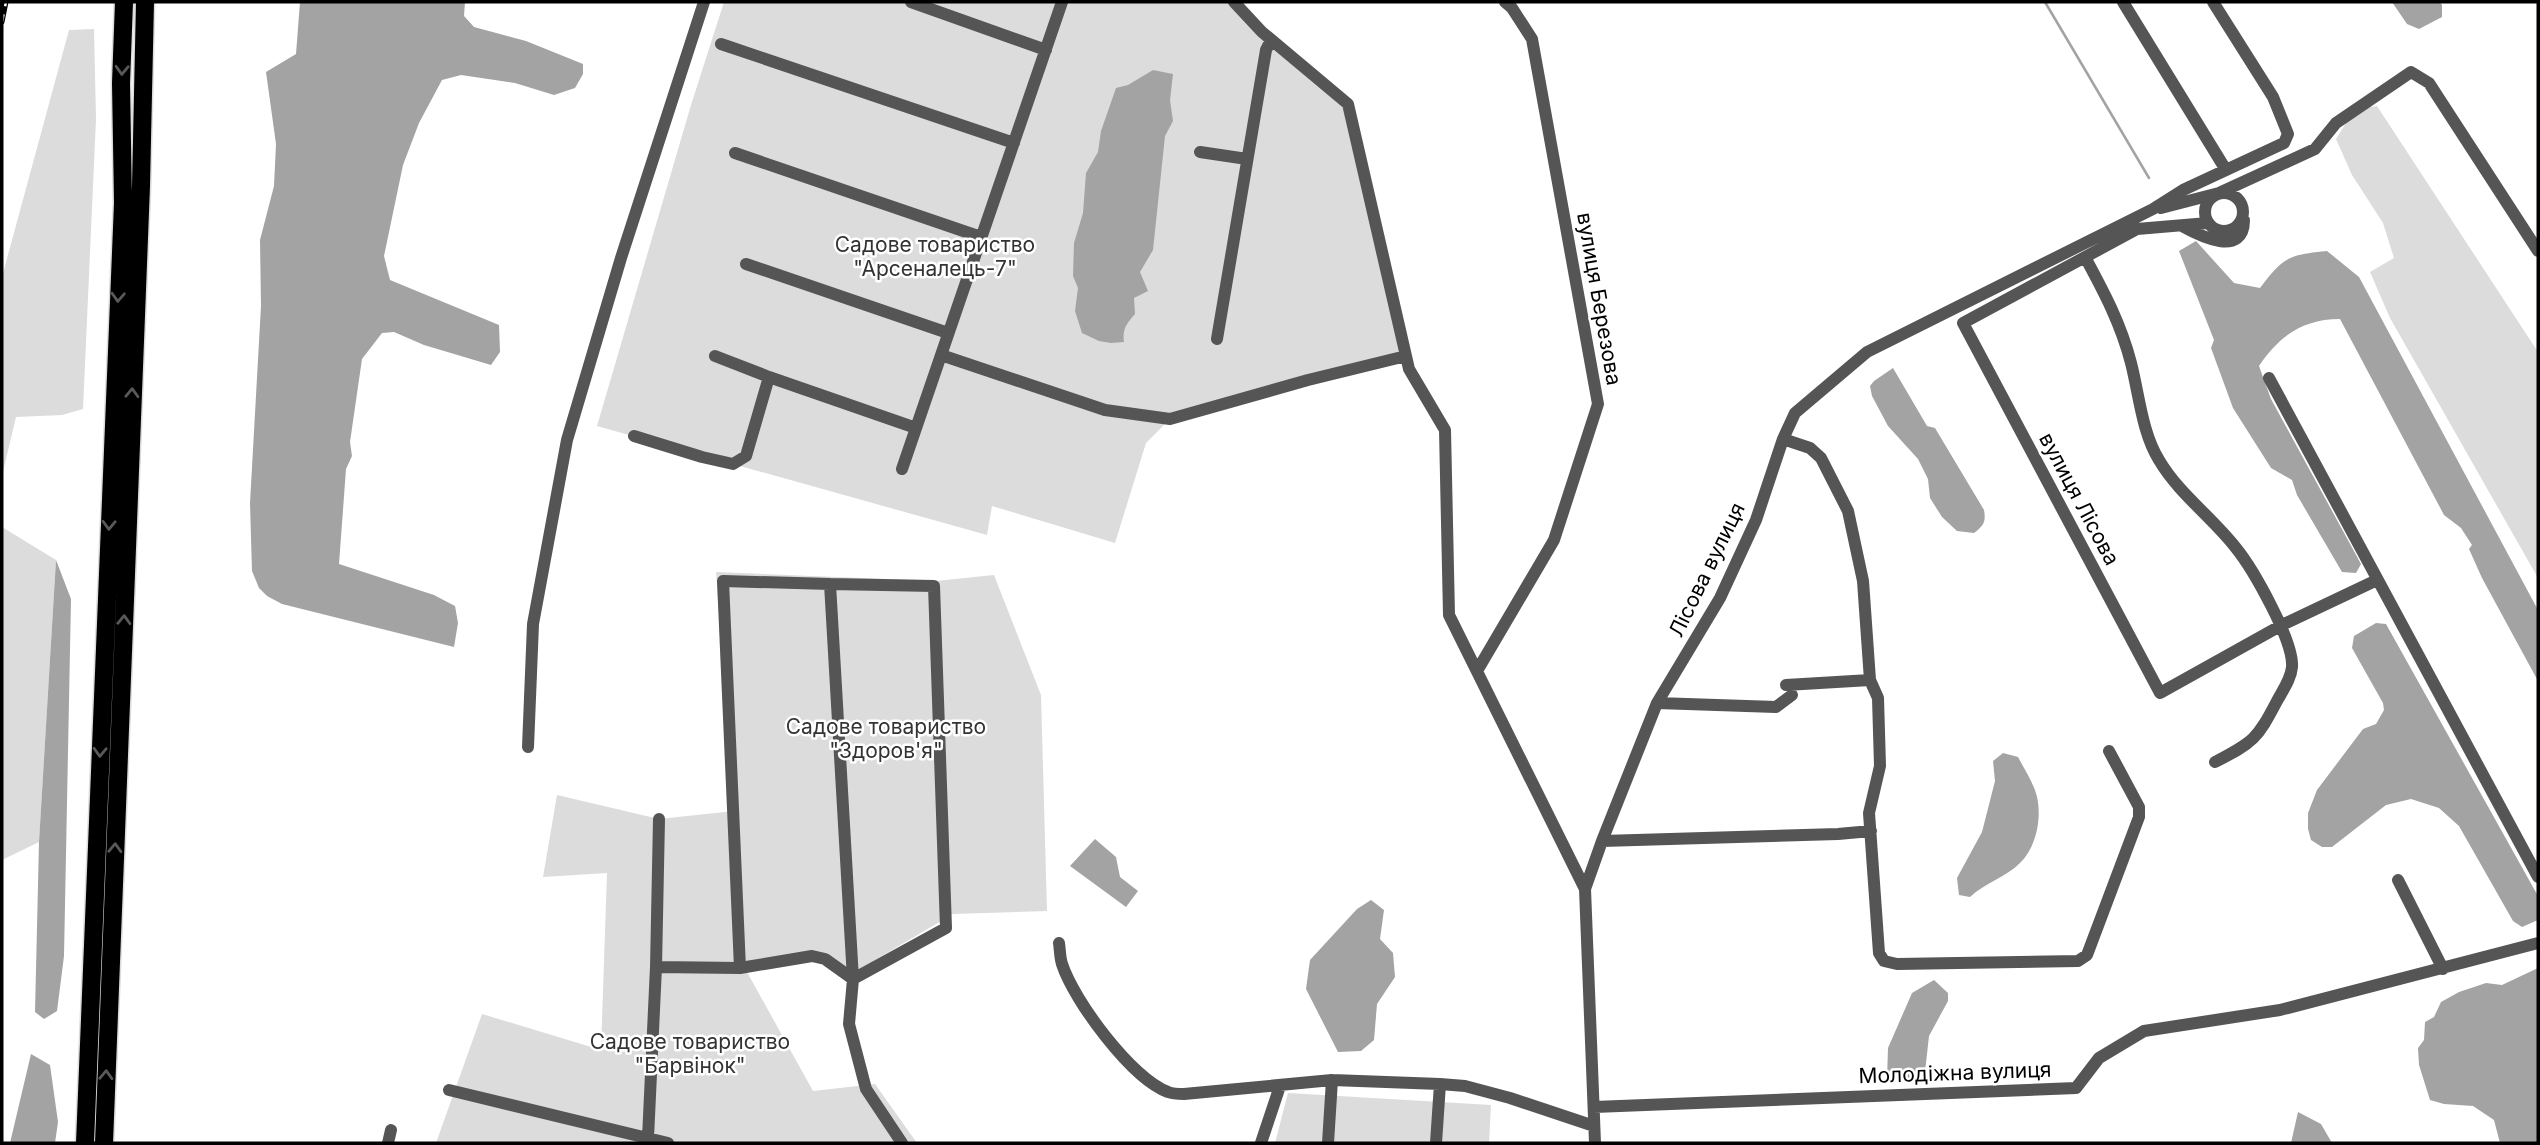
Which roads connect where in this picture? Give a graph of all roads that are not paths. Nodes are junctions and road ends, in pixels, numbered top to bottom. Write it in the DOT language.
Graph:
graph roads {
  1 [pos="124,2"];
  2 [pos="145,2"];
  3 [pos="704,2"];
  4 [pos="911,2"];
  5 [pos="1062,2"];
  6 [pos="1234,2"];
  7 [pos="1505,2"];
  8 [pos="2123,2"];
  9 [pos="2213,2"];
  10 [pos="1271,40"];
  11 [pos="720,44"];
  12 [pos="1046,50"];
  13 [pos="1014,143"];
  14 [pos="1200,152"];
  15 [pos="735,153"];
  16 [pos="1247,159"];
  17 [pos="2225,170"];
  18 [pos="2219,194"];
  19 [pos="2177,204"];
  20 [pos="2153,209"];
  21 [pos="2244,214"];
  22 [pos="2207,221"];
  23 [pos="2182,225"];
  24 [pos="981,237"];
  25 [pos="2538,251"];
  26 [pos="2085,257"];
  27 [pos="746,264"];
  28 [pos="948,333"];
  29 [pos="1217,339"];
  30 [pos="941,355"];
  31 [pos="715,356"];
  32 [pos="1406,356"];
  33 [pos="769,377"];
  34 [pos="2269,377"];
  35 [pos="916,428"];
  36 [pos="634,436"];
  37 [pos="1783,439"];
  38 [pos="902,469"];
  39 [pos="2377,580"];
  40 [pos="830,583"];
  41 [pos="2282,625"];
  42 [pos="1477,671"];
  43 [pos="1870,680"];
  44 [pos="1657,703"];
  45 [pos="528,747"];
  46 [pos="2109,751"];
  47 [pos="2216,762"];
  48 [pos="659,819"];
  49 [pos="1871,831"];
  50 [pos="1602,841"];
  51 [pos="2538,877"];
  52 [pos="2398,880"];
  53 [pos="1586,889"];
  54 [pos="1059,943"];
  55 [pos="2538,943"];
  56 [pos="656,967"];
  57 [pos="740,968"];
  58 [pos="2443,969"];
  59 [pos="853,979"];
  60 [pos="1332,1080"];
  61 [pos="1440,1084"];
  62 [pos="1280,1086"];
  63 [pos="449,1090"];
  64 [pos="1594,1107"];
  65 [pos="1594,1126"];
  66 [pos="391,1130"];
  67 [pos="648,1138"];
  68 [pos="85,1143"];
  69 [pos="104,1143"];
  70 [pos="388,1143"];
  71 [pos="668,1143"];
  72 [pos="902,1143"];
  73 [pos="1261,1143"];
  74 [pos="1328,1143"];
  75 [pos="1436,1143"];
  76 [pos="1595,1143"];
  1 -- 68 [label="main road, one-way"];
  69 -- 2 [label="main road, one-way"];
  3 -- 45 [label="street"];
  4 -- 12 [label="street"];
  5 -- 12 [label="street"];
  6 -- 10 [label="street"];
  7 -- 42 [label="street, вулиця Березова"];
  8 -- 17 [label="street"];
  9 -- 17 [label="street"];
  10 -- 16 [label="street"];
  10 -- 32 [label="street"];
  11 -- 13 [label="street"];
  12 -- 13 [label="street"];
  13 -- 24 [label="street"];
  14 -- 16 [label="street"];
  15 -- 24 [label="street"];
  16 -- 29 [label="street"];
  17 -- 20 [label="street"];
  18 -- 19 [label="street"];
  18 -- 21 [label="street"];
  18 -- 22 [label="street"];
  18 -- 25 [label="street"];
  19 -- 20 [label="street"];
  19 -- 22 [label="street"];
  20 -- 37 [label="street, Лісова вулиця"];
  21 -- 22 [label="street"];
  21 -- 23 [label="street"];
  22 -- 23 [label="street"];
  23 -- 26 [label="street"];
  24 -- 28 [label="street"];
  26 -- 41 [label="street"];
  26 -- 41 [label="street, вулиця Лісова"];
  27 -- 28 [label="street"];
  28 -- 30 [label="street"];
  30 -- 32 [label="street"];
  30 -- 35 [label="street"];
  31 -- 33 [label="street"];
  32 -- 42 [label="street"];
  33 -- 35 [label="street"];
  33 -- 36 [label="street"];
  34 -- 39 [label="street"];
  35 -- 38 [label="street"];
  37 -- 43 [label="street"];
  37 -- 44 [label="street, Лісова вулиця"];
  39 -- 41 [label="street"];
  39 -- 51 [label="street"];
  40 -- 57 [label="street"];
  40 -- 59 [label="street"];
  40 -- 59 [label="street"];
  41 -- 47 [label="street"];
  42 -- 53 [label="street"];
  43 -- 44 [label="street"];
  43 -- 49 [label="street"];
  44 -- 50 [label="street, Лісова вулиця"];
  46 -- 49 [label="street"];
  48 -- 56 [label="street"];
  49 -- 50 [label="street"];
  50 -- 53 [label="street, Лісова вулиця"];
  52 -- 58 [label="street"];
  53 -- 64 [label="street, Лісова вулиця"];
  54 -- 62 [label="street"];
  55 -- 58 [label="street, Молодіжна вулиця"];
  56 -- 57 [label="street"];
  56 -- 67 [label="street"];
  57 -- 59 [label="street"];
  58 -- 64 [label="street, Молодіжна вулиця"];
  59 -- 72 [label="street"];
  60 -- 61 [label="street"];
  60 -- 62 [label="street"];
  60 -- 74 [label="street"];
  61 -- 65 [label="street"];
  61 -- 75 [label="street"];
  62 -- 73 [label="street"];
  63 -- 67 [label="street"];
  64 -- 65 [label="street, Лісова вулиця"];
  65 -- 76 [label="street, Лісова вулиця"];
  66 -- 70 [label="street"];
  67 -- 71 [label="street"];
}
